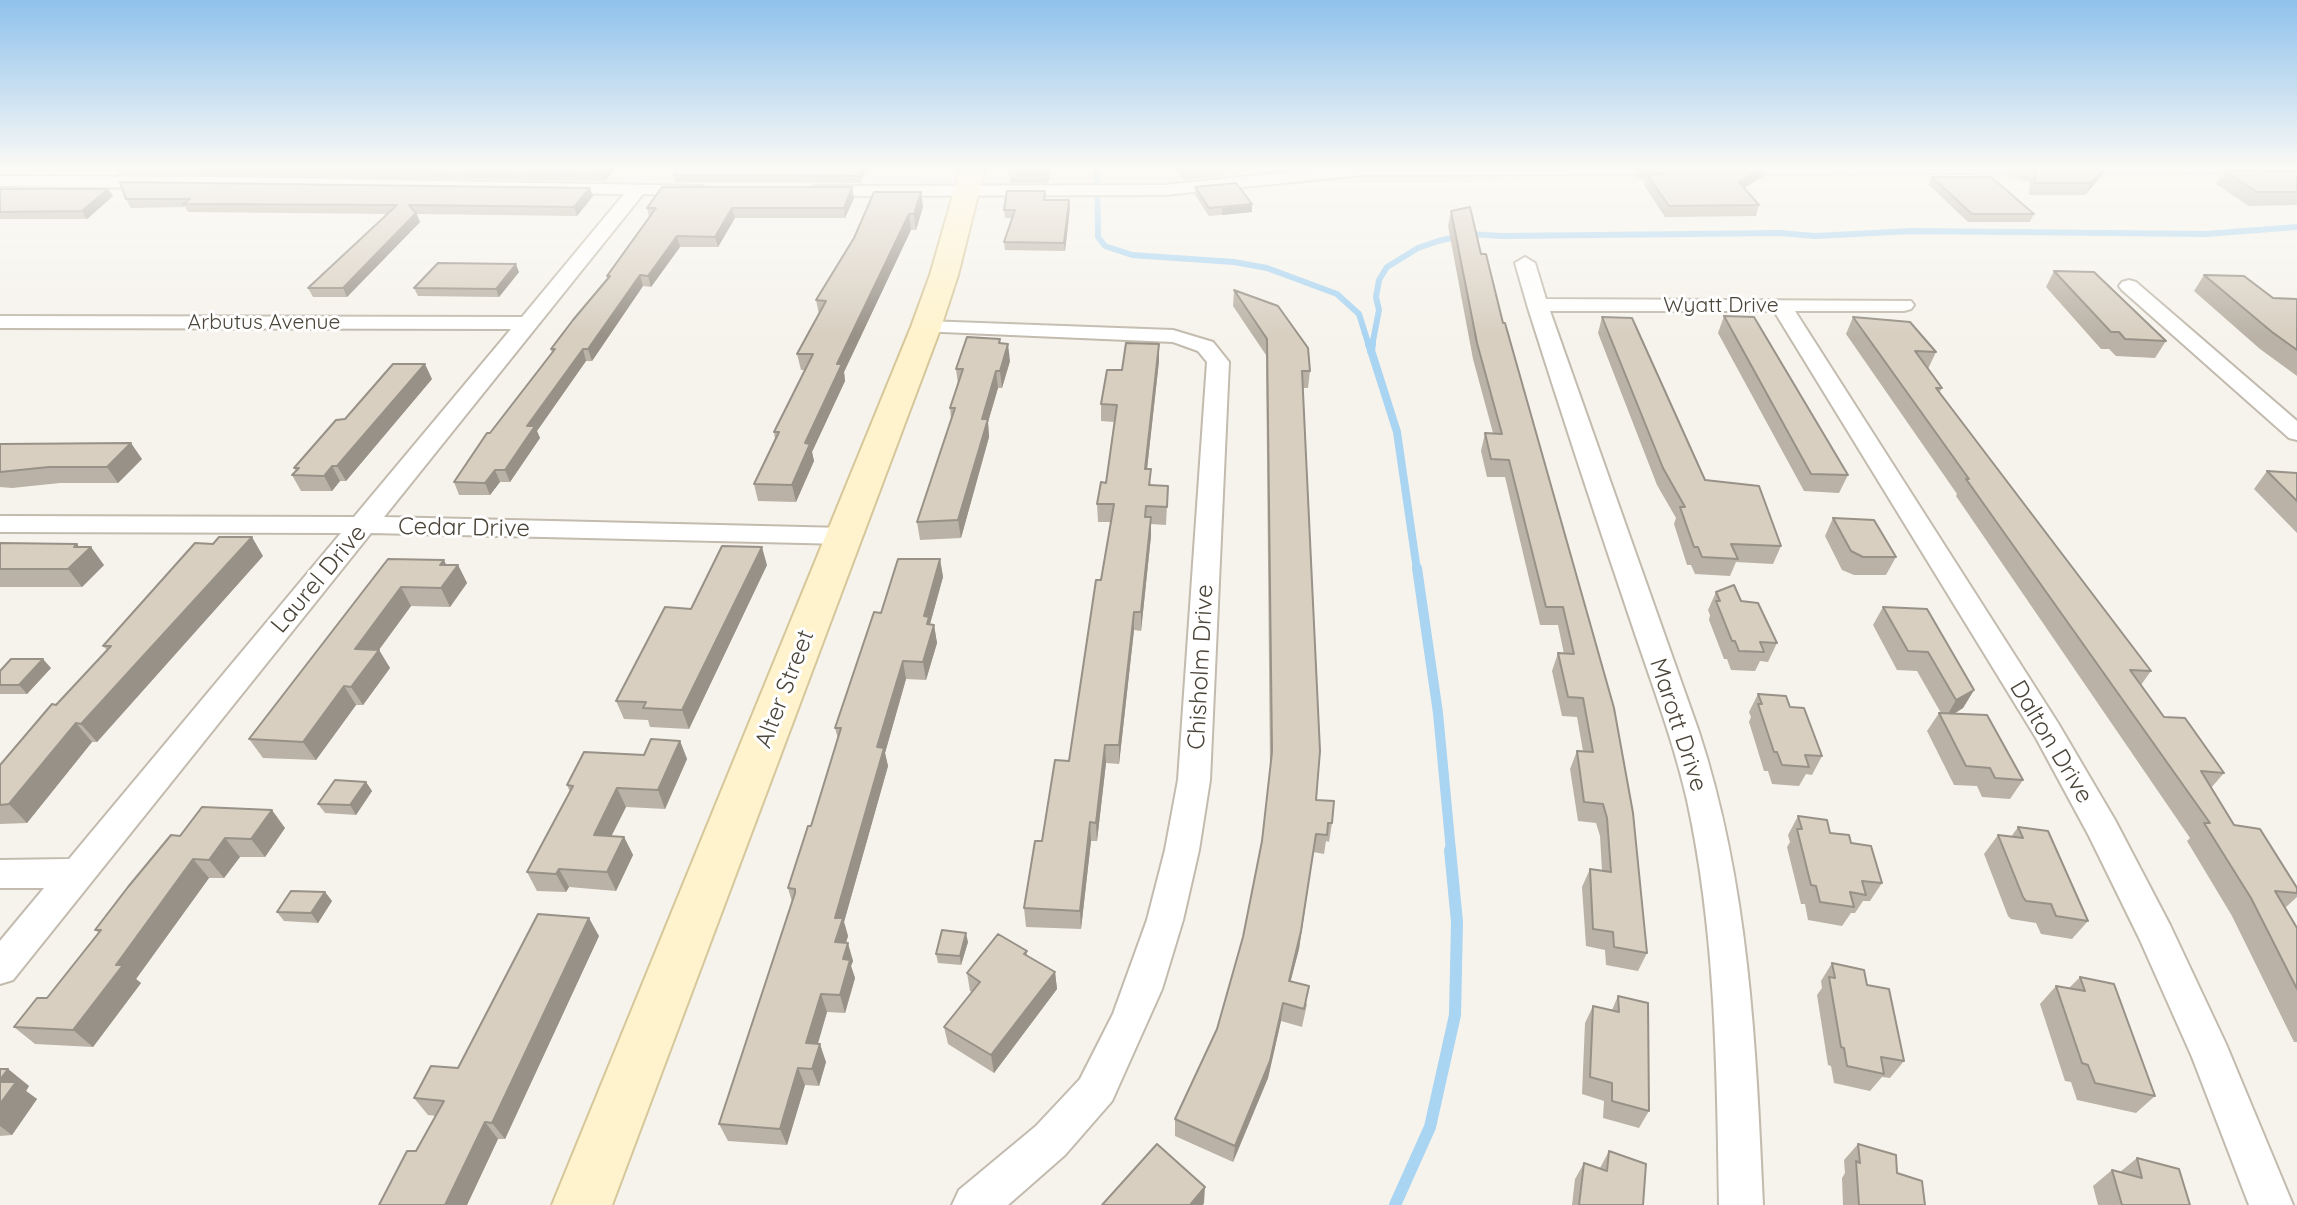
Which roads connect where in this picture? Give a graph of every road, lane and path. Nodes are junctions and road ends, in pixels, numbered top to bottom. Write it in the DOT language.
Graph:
graph roads {
  1 [pos="610,223"];
  2 [pos="958,223"];
  3 [pos="1525,263"];
  4 [pos="2129,286"];
  5 [pos="1538,305"];
  6 [pos="1904,305"];
  7 [pos="1781,306"];
  8 [pos="0,322"];
  9 [pos="528,323"];
  10 [pos="926,327"];
  11 [pos="2297,433"];
  12 [pos="0,524"];
  13 [pos="364,525"];
  14 [pos="845,536"];
  15 [pos="76,873"];
  16 [pos="0,874"];
  17 [pos="0,968"];
  18 [pos="582,1205"];
  19 [pos="974,1205"];
  20 [pos="1741,1205"];
  21 [pos="2271,1205"];
  1 -- 9 [label="street, Laurel Drive"];
  2 -- 10 [label="street, Alter Street"];
  3 -- 5 [label="street, Marott Drive"];
  4 -- 11 [label="street"];
  5 -- 7 [label="street, Wyatt Drive"];
  5 -- 20 [label="street, Marott Drive"];
  6 -- 7 [label="street, Wyatt Drive"];
  7 -- 21 [label="street, Dalton Drive"];
  8 -- 9 [label="street, Arbutus Avenue"];
  9 -- 13 [label="street, Laurel Drive"];
  10 -- 14 [label="street, Alter Street"];
  10 -- 19 [label="street, Chisholm Drive"];
  12 -- 13 [label="street, Cedar Drive"];
  13 -- 14 [label="street, Cedar Drive"];
  13 -- 15 [label="street, Laurel Drive"];
  14 -- 18 [label="street, Alter Street"];
  15 -- 16 [label="street"];
  15 -- 17 [label="street, Laurel Drive"];
}
